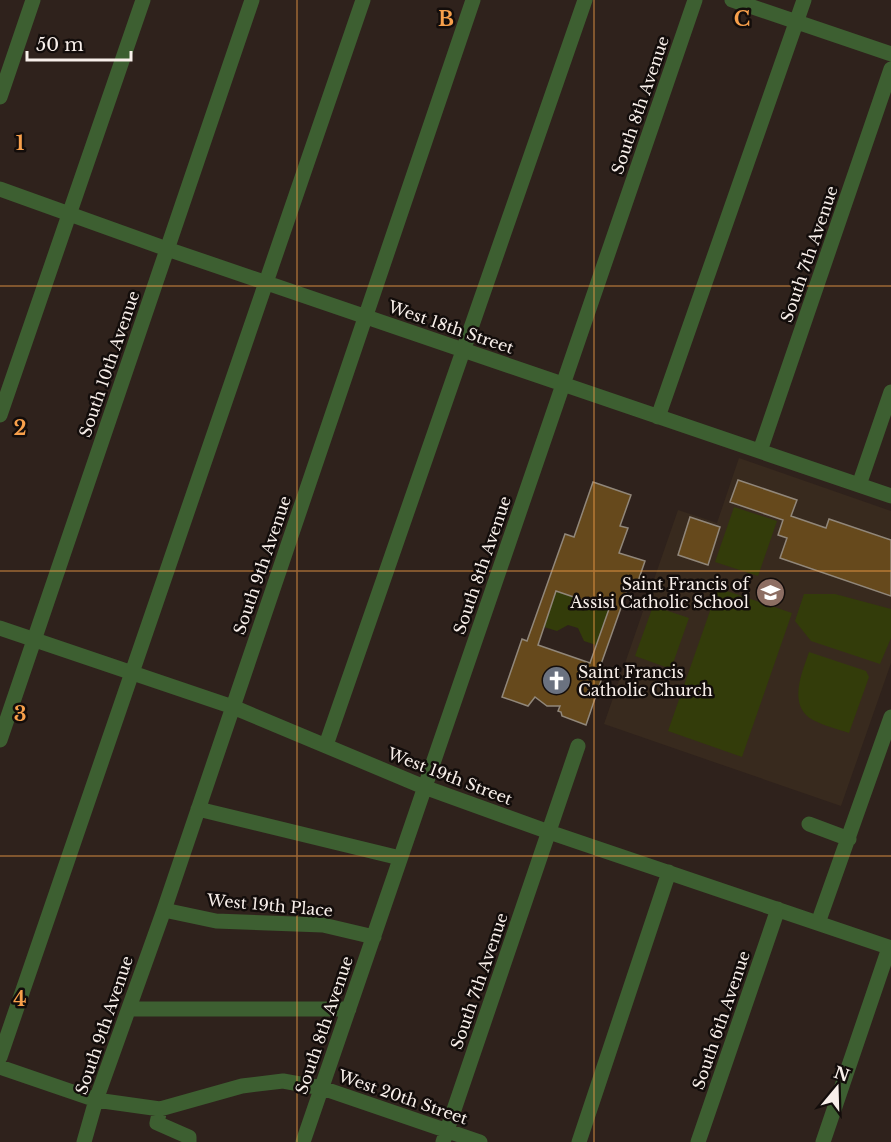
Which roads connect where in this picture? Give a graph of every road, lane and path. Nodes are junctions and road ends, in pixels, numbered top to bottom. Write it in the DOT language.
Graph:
graph roads {
  1 [pos="33,0"];
  2 [pos="143,0"];
  3 [pos="252,0"];
  4 [pos="363,0"];
  5 [pos="473,0"];
  6 [pos="585,0"];
  7 [pos="695,0"];
  8 [pos="732,0"];
  9 [pos="804,0"];
  10 [pos="797,22"];
  11 [pos="891,54"];
  12 [pos="891,69"];
  13 [pos="0,97"];
  14 [pos="0,189"];
  15 [pos="70,213"];
  16 [pos="167,249"];
  17 [pos="266,283"];
  18 [pos="366,317"];
  19 [pos="463,350"];
  20 [pos="563,384"];
  21 [pos="891,392"];
  22 [pos="0,415"];
  23 [pos="658,417"];
  24 [pos="760,451"];
  25 [pos="859,485"];
  26 [pos="891,496"];
  27 [pos="0,628"];
  28 [pos="34,640"];
  29 [pos="131,672"];
  30 [pos="233,707"];
  31 [pos="891,717"];
  32 [pos="0,740"];
  33 [pos="326,746"];
  34 [pos="578,746"];
  35 [pos="424,787"];
  36 [pos="198,809"];
  37 [pos="809,824"];
  38 [pos="549,832"];
  39 [pos="849,839"];
  40 [pos="400,858"];
  41 [pos="669,872"];
  42 [pos="778,909"];
  43 [pos="164,910"];
  44 [pos="818,923"];
  45 [pos="374,937"];
  46 [pos="890,948"];
  47 [pos="129,1009"];
  48 [pos="349,1009"];
  49 [pos="0,1058"];
  50 [pos="0,1067"];
  51 [pos="322,1088"];
  52 [pos="96,1100"];
  53 [pos="160,1109"];
  54 [pos="445,1137"];
  55 [pos="84,1142"];
  56 [pos="189,1142"];
  57 [pos="303,1142"];
  58 [pos="480,1142"];
  59 [pos="579,1142"];
  60 [pos="698,1142"];
  61 [pos="823,1142"];
  1 -- 13 [label="street"];
  2 -- 15 [label="street"];
  3 -- 16 [label="street, South 10th Avenue"];
  4 -- 17 [label="street"];
  5 -- 18 [label="street, South 9th Avenue"];
  6 -- 19 [label="street"];
  7 -- 20 [label="street, South 8th Avenue"];
  8 -- 10 [label="street"];
  9 -- 10 [label="street"];
  10 -- 11 [label="street"];
  10 -- 23 [label="street"];
  12 -- 24 [label="street, South 7th Avenue"];
  14 -- 15 [label="street, West 18th Street"];
  15 -- 16 [label="street, West 18th Street"];
  15 -- 22 [label="street"];
  16 -- 17 [label="street, West 18th Street"];
  16 -- 28 [label="street, South 10th Avenue"];
  17 -- 18 [label="street, West 18th Street"];
  17 -- 29 [label="street"];
  18 -- 19 [label="street, West 18th Street"];
  18 -- 30 [label="street, South 9th Avenue"];
  19 -- 20 [label="street, West 18th Street"];
  19 -- 33 [label="street"];
  20 -- 23 [label="street, West 18th Street"];
  20 -- 35 [label="street, South 8th Avenue"];
  21 -- 25 [label="street"];
  23 -- 24 [label="street, West 18th Street"];
  24 -- 25 [label="street, West 18th Street"];
  25 -- 26 [label="street, West 18th Street"];
  27 -- 28 [label="street, West 19th Street"];
  28 -- 29 [label="street, West 19th Street"];
  28 -- 32 [label="street, South 10th Avenue"];
  29 -- 30 [label="street, West 19th Street"];
  29 -- 49 [label="street"];
  30 -- 33 [label="street, West 19th Street"];
  30 -- 36 [label="street, South 9th Avenue"];
  31 -- 39 [label="street"];
  33 -- 35 [label="street, West 19th Street"];
  34 -- 38 [label="street, South 7th Avenue"];
  35 -- 38 [label="street, West 19th Street"];
  35 -- 40 [label="street, South 8th Avenue"];
  36 -- 40 [label="street"];
  36 -- 43 [label="street, South 9th Avenue"];
  37 -- 39 [label="street"];
  38 -- 41 [label="street, West 19th Street"];
  38 -- 54 [label="street, South 7th Avenue"];
  39 -- 44 [label="street"];
  40 -- 45 [label="street, South 8th Avenue"];
  41 -- 42 [label="street, West 19th Street"];
  41 -- 59 [label="street"];
  42 -- 44 [label="street, West 19th Street"];
  42 -- 60 [label="street, South 6th Avenue"];
  43 -- 45 [label="street, West 19th Place"];
  43 -- 47 [label="street, South 9th Avenue"];
  44 -- 46 [label="street, West 19th Street"];
  45 -- 48 [label="street, South 8th Avenue"];
  46 -- 61 [label="street"];
  47 -- 48 [label="street"];
  47 -- 52 [label="street, South 9th Avenue"];
  48 -- 51 [label="street, South 8th Avenue"];
  50 -- 52 [label="street, West 20th Street"];
  51 -- 53 [label="street, West 20th Street"];
  51 -- 54 [label="street, West 20th Street"];
  51 -- 57 [label="street, South 8th Avenue"];
  52 -- 53 [label="street, West 20th Street"];
  52 -- 55 [label="street, South 9th Avenue"];
  53 -- 56 [label="street"];
  54 -- 58 [label="street, West 20th Street"];
}
